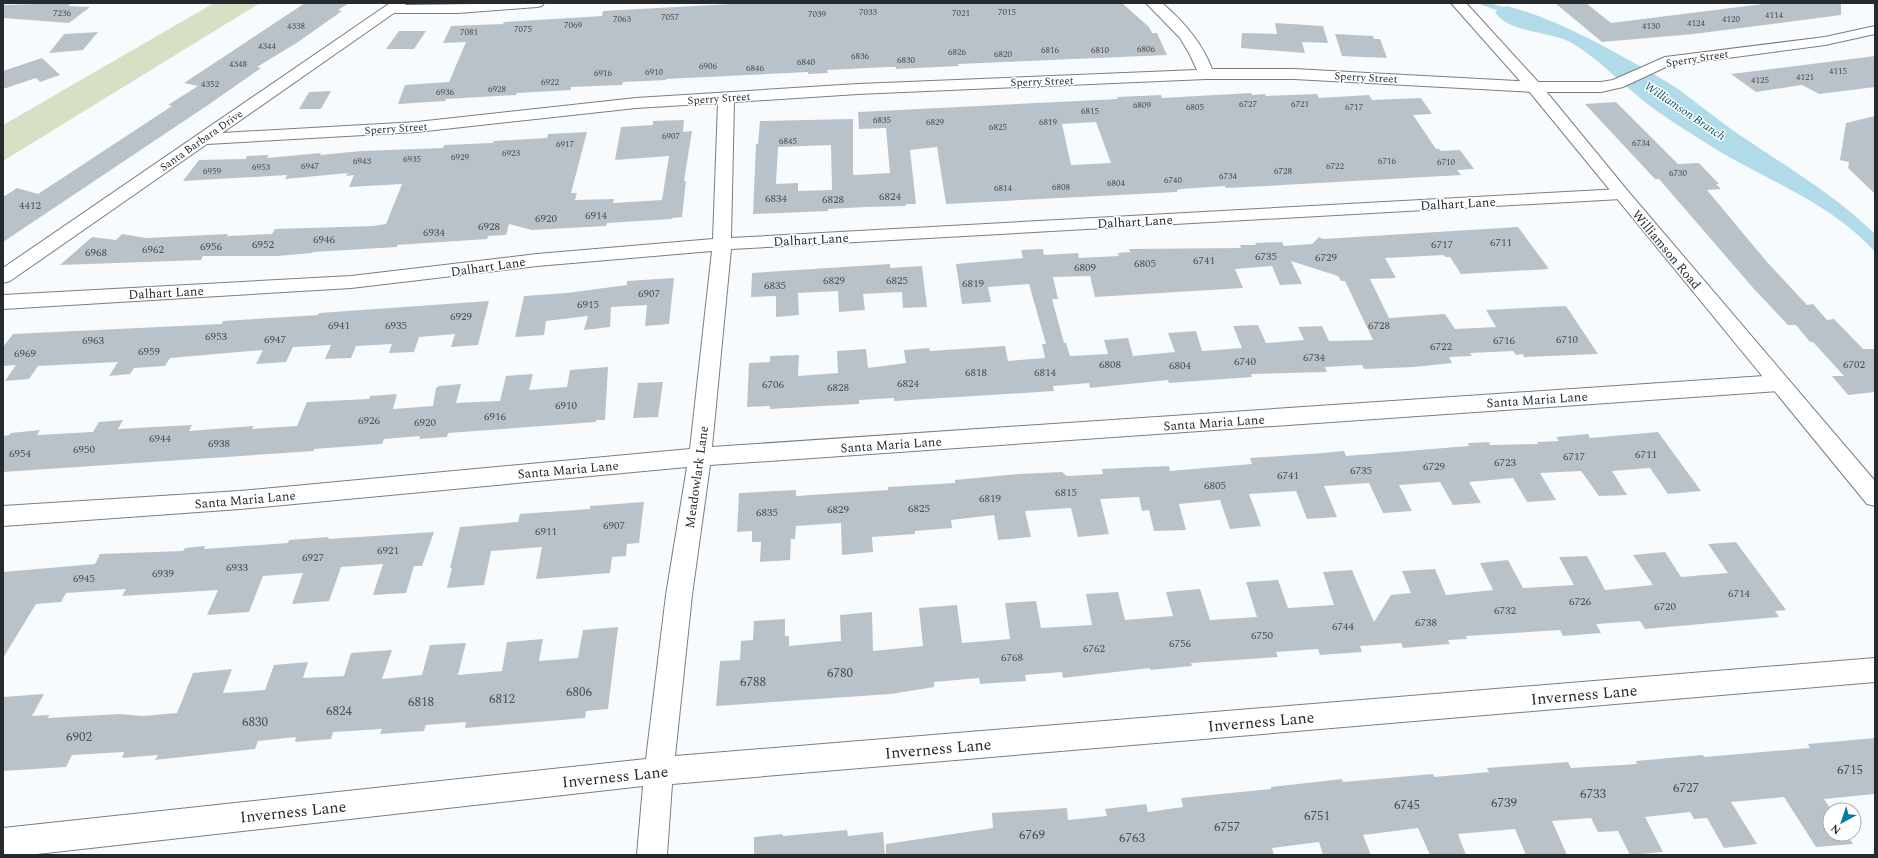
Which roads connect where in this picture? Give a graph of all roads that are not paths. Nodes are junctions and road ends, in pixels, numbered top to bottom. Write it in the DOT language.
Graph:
graph roads {
  1 [pos="537,3"];
  2 [pos="1153,3"];
  3 [pos="394,6"];
  4 [pos="1461,7"];
  5 [pos="1875,30"];
  6 [pos="1206,74"];
  7 [pos="1534,87"];
  8 [pos="726,98"];
  9 [pos="204,139"];
  10 [pos="1621,194"];
  11 [pos="722,244"];
  12 [pos="3,278"];
  13 [pos="3,302"];
  14 [pos="1779,383"];
  15 [pos="700,457"];
  16 [pos="1875,497"];
  17 [pos="3,516"];
  18 [pos="1875,670"];
  19 [pos="658,771"];
  20 [pos="3,843"];
  21 [pos="652,855"];
  1 -- 3 [label="street"];
  2 -- 6 [label="street"];
  3 -- 9 [label="street, Santa Barbara Drive"];
  4 -- 7 [label="street, Williamson Road"];
  5 -- 7 [label="street, Sperry Street"];
  6 -- 7 [label="street, Sperry Street"];
  6 -- 8 [label="street, Sperry Street"];
  7 -- 10 [label="street, Williamson Road"];
  8 -- 9 [label="street, Sperry Street"];
  8 -- 11 [label="street, Meadowlark Lane"];
  9 -- 12 [label="street, Santa Barbara Drive"];
  10 -- 11 [label="street, Dalhart Lane"];
  10 -- 14 [label="street, Williamson Road"];
  11 -- 13 [label="street, Dalhart Lane"];
  11 -- 15 [label="street, Meadowlark Lane"];
  14 -- 15 [label="street, Santa Maria Lane"];
  14 -- 16 [label="street, Williamson Road"];
  15 -- 17 [label="street, Santa Maria Lane"];
  15 -- 19 [label="street, Meadowlark Lane"];
  18 -- 19 [label="street, Inverness Lane"];
  19 -- 20 [label="street, Inverness Lane"];
  19 -- 21 [label="street, Meadowlark Lane"];
}
